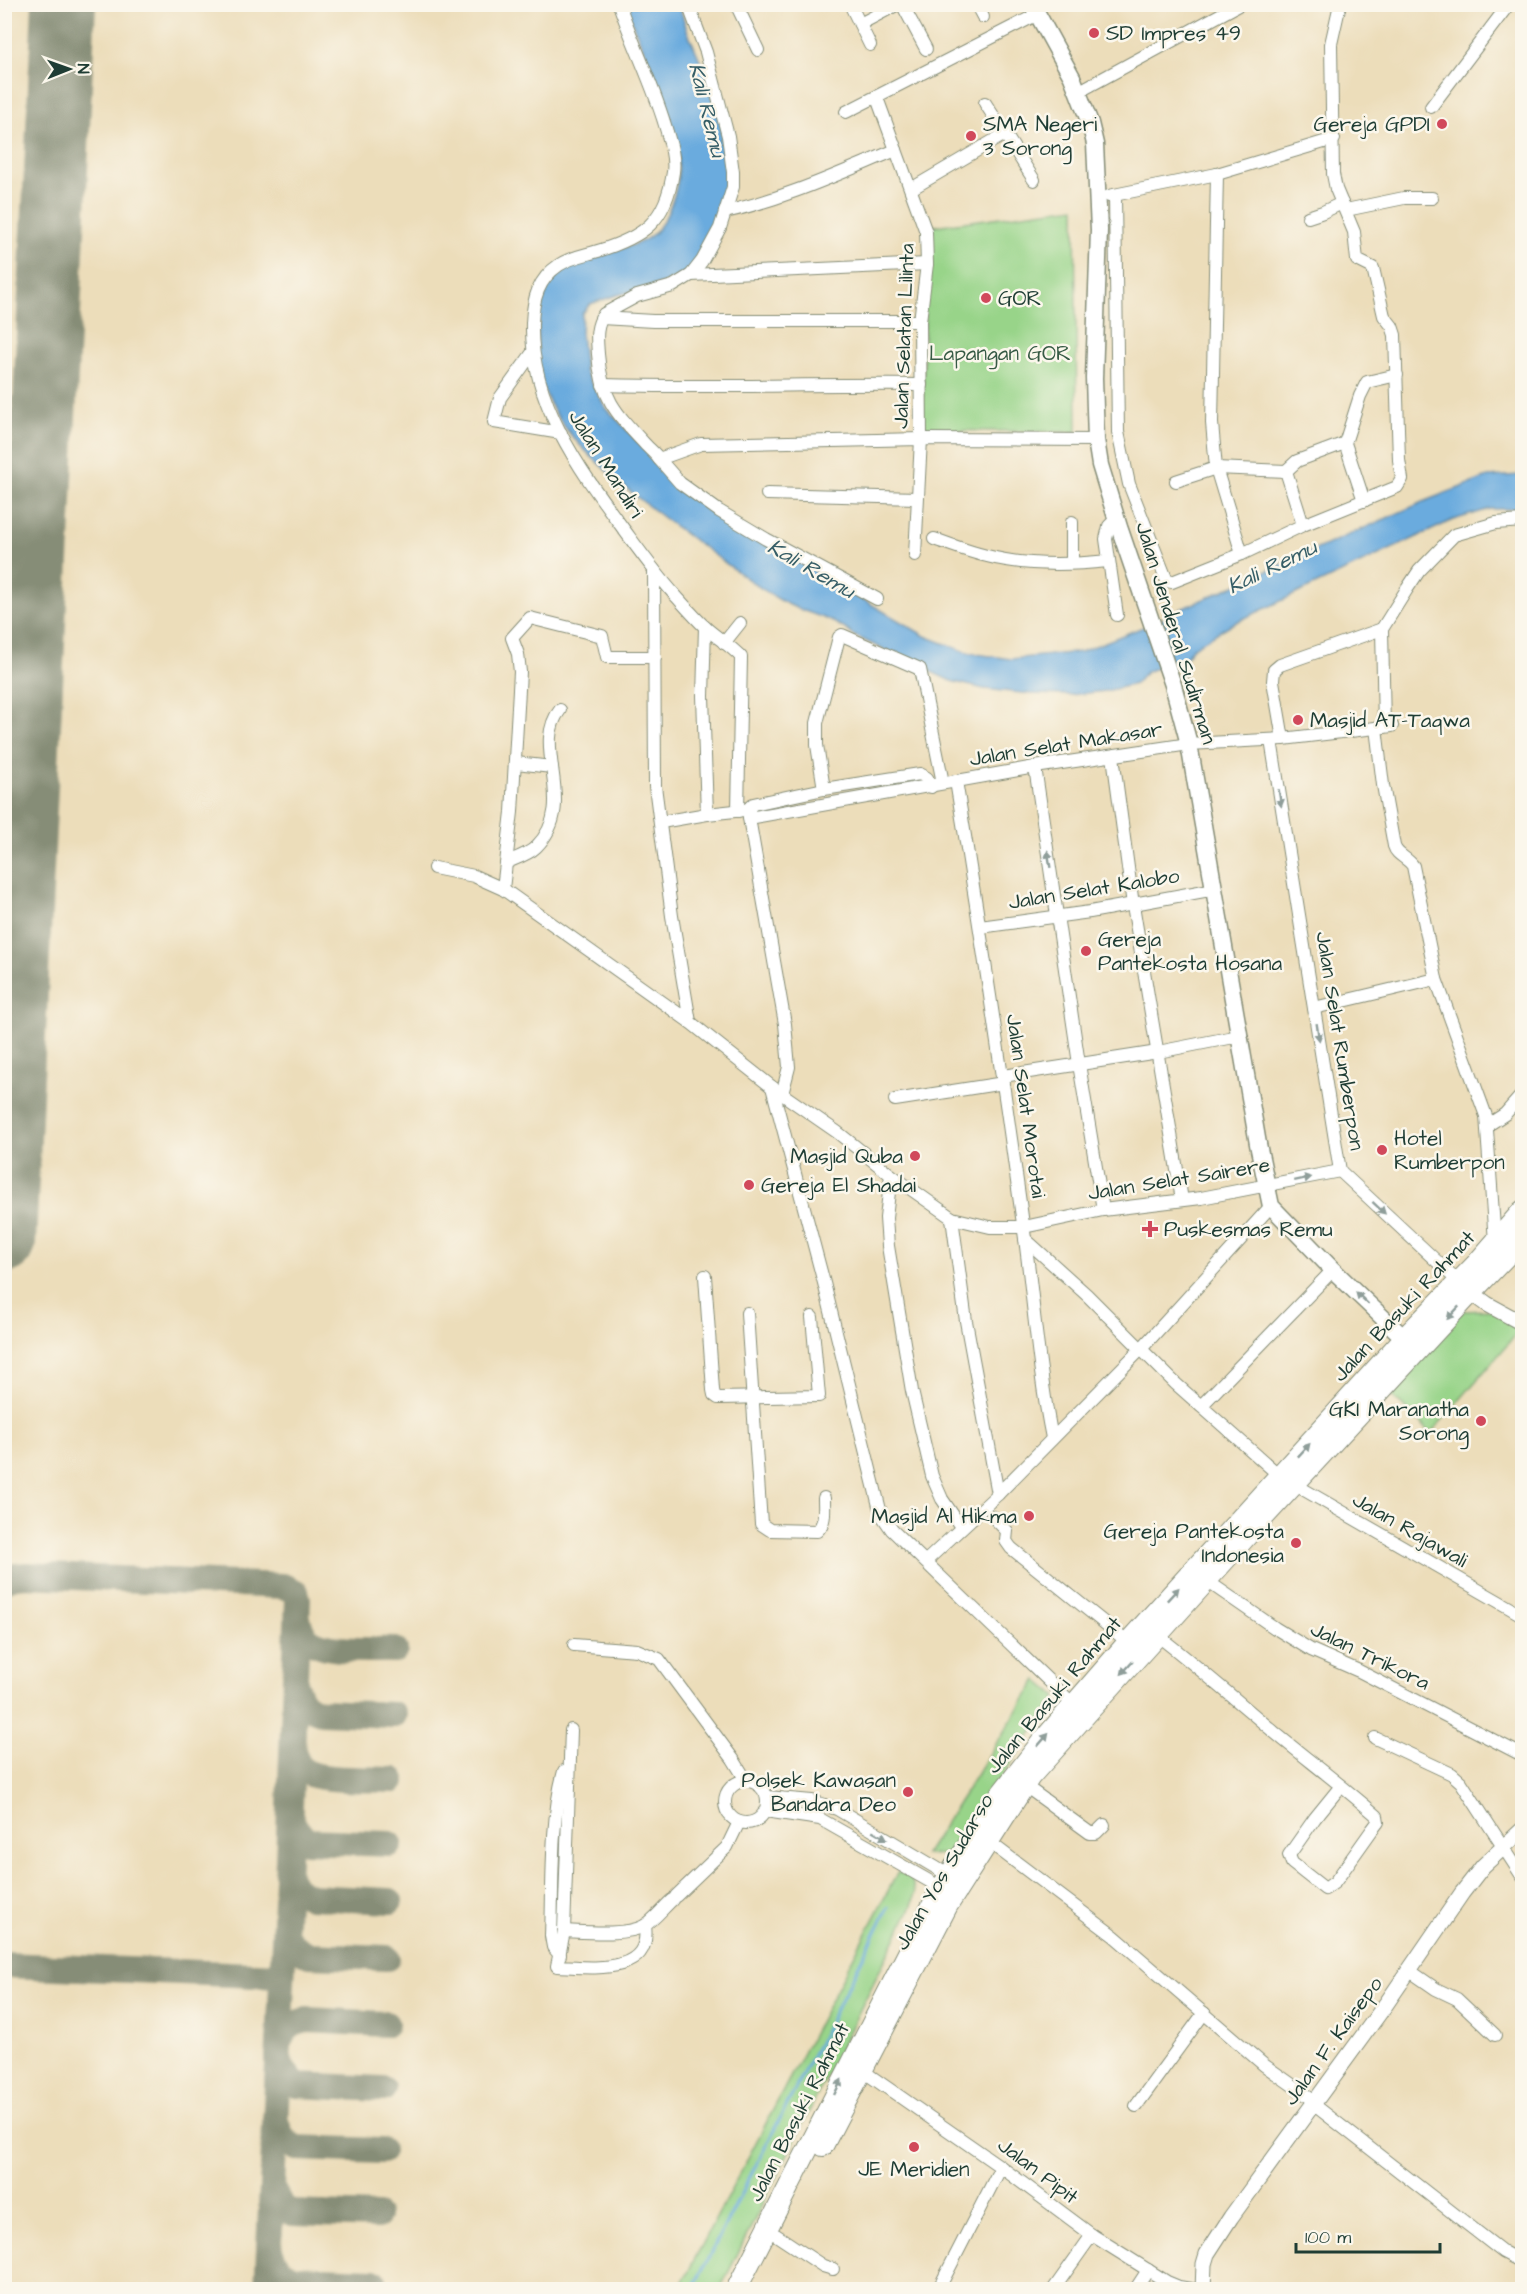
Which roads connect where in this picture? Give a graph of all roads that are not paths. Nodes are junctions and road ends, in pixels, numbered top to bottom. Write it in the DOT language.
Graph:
graph roads {
  1 [pos="619,4"];
  2 [pos="688,4"];
  3 [pos="736,4"];
  4 [pos="849,4"];
  5 [pos="900,4"];
  6 [pos="976,4"];
  7 [pos="1240,4"];
  8 [pos="1340,4"];
  9 [pos="1509,4"];
  10 [pos="1035,9"];
  11 [pos="983,17"];
  12 [pos="860,24"];
  13 [pos="870,45"];
  14 [pos="926,49"];
  15 [pos="758,50"];
  16 [pos="1078,92"];
  17 [pos="878,98"];
  18 [pos="985,103"];
  19 [pos="1431,107"];
  20 [pos="846,112"];
  21 [pos="1005,134"];
  22 [pos="1334,139"];
  23 [pos="896,150"];
  24 [pos="1217,174"];
  25 [pos="1034,180"];
  26 [pos="911,189"];
  27 [pos="1107,197"];
  28 [pos="1432,198"];
  29 [pos="1344,207"];
  30 [pos="725,212"];
  31 [pos="1308,217"];
  32 [pos="927,264"];
  33 [pos="691,275"];
  34 [pos="601,318"];
  35 [pos="920,321"];
  36 [pos="533,352"];
  37 [pos="1397,375"];
  38 [pos="603,385"];
  39 [pos="921,385"];
  40 [pos="561,433"];
  41 [pos="921,440"];
  42 [pos="1096,440"];
  43 [pos="1345,443"];
  44 [pos="659,459"];
  45 [pos="1216,468"];
  46 [pos="1286,471"];
  47 [pos="1176,481"];
  48 [pos="1129,484"];
  49 [pos="1108,492"];
  50 [pos="767,494"];
  51 [pos="917,498"];
  52 [pos="1364,501"];
  53 [pos="1117,518"];
  54 [pos="1522,521"];
  55 [pos="1072,522"];
  56 [pos="1303,525"];
  57 [pos="934,539"];
  58 [pos="1242,554"];
  59 [pos="915,555"];
  60 [pos="1108,561"];
  61 [pos="1072,563"];
  62 [pos="654,570"];
  63 [pos="877,598"];
  64 [pos="1117,615"];
  65 [pos="740,623"];
  66 [pos="705,627"];
  67 [pos="1382,629"];
  68 [pos="724,643"];
  69 [pos="655,657"];
  70 [pos="560,710"];
  71 [pos="1384,727"];
  72 [pos="1277,740"];
  73 [pos="1190,744"];
  74 [pos="1113,756"];
  75 [pos="516,763"];
  76 [pos="552,767"];
  77 [pos="1035,767"];
  78 [pos="956,781"];
  79 [pos="937,785"];
  80 [pos="824,789"];
  81 [pos="745,813"];
  82 [pos="707,814"];
  83 [pos="661,822"];
  84 [pos="507,862"];
  85 [pos="434,867"];
  86 [pos="503,889"];
  87 [pos="1215,889"];
  88 [pos="1133,905"];
  89 [pos="1058,916"];
  90 [pos="980,927"];
  91 [pos="1436,979"];
  92 [pos="1314,1008"];
  93 [pos="690,1022"];
  94 [pos="1239,1036"];
  95 [pos="1158,1052"];
  96 [pos="1079,1064"];
  97 [pos="1004,1080"];
  98 [pos="772,1087"];
  99 [pos="782,1094"];
  100 [pos="1521,1097"];
  101 [pos="894,1100"];
  102 [pos="1488,1125"];
  103 [pos="1340,1171"];
  104 [pos="891,1174"];
  105 [pos="1266,1186"];
  106 [pos="1182,1200"];
  107 [pos="1271,1206"];
  108 [pos="1103,1210"];
  109 [pos="1522,1211"];
  110 [pos="952,1218"];
  111 [pos="1024,1233"];
  112 [pos="1522,1240"];
  113 [pos="1495,1242"];
  114 [pos="1333,1270"];
  115 [pos="705,1276"];
  116 [pos="1465,1287"];
  117 [pos="747,1313"];
  118 [pos="812,1317"];
  119 [pos="1522,1323"];
  120 [pos="1404,1338"];
  121 [pos="1141,1348"];
  122 [pos="753,1396"];
  123 [pos="1201,1406"];
  124 [pos="1052,1438"];
  125 [pos="1287,1481"];
  126 [pos="998,1494"];
  127 [pos="824,1498"];
  128 [pos="993,1517"];
  129 [pos="961,1527"];
  130 [pos="926,1561"];
  131 [pos="1207,1581"];
  132 [pos="1522,1616"];
  133 [pos="1157,1635"];
  134 [pos="1128,1642"];
  135 [pos="574,1644"];
  136 [pos="1101,1685"];
  137 [pos="1074,1705"];
  138 [pos="571,1730"];
  139 [pos="1375,1738"];
  140 [pos="1522,1755"];
  141 [pos="746,1780"];
  142 [pos="1024,1785"];
  143 [pos="1341,1785"];
  144 [pos="767,1797"];
  145 [pos="765,1811"];
  146 [pos="739,1822"];
  147 [pos="1104,1825"];
  148 [pos="1522,1830"];
  149 [pos="988,1841"];
  150 [pos="1503,1847"];
  151 [pos="1522,1876"];
  152 [pos="951,1885"];
  153 [pos="559,1895"];
  154 [pos="645,1926"];
  155 [pos="564,1931"];
  156 [pos="560,1955"];
  157 [pos="1410,1971"];
  158 [pos="1204,2013"];
  159 [pos="1495,2035"];
  160 [pos="863,2071"];
  161 [pos="1314,2102"];
  162 [pos="1136,2106"];
  163 [pos="1001,2167"];
  164 [pos="789,2198"];
  165 [pos="776,2235"];
  166 [pos="1092,2235"];
  167 [pos="1522,2262"];
  168 [pos="833,2269"];
  169 [pos="1148,2270"];
  170 [pos="736,2289"];
  171 [pos="749,2289"];
  172 [pos="938,2289"];
  173 [pos="1053,2289"];
  174 [pos="1135,2289"];
  175 [pos="1196,2289"];
  176 [pos="1203,2289"];
  1 -- 36 [label="street, Jalan Mandiri"];
  2 -- 30 [label="street"];
  3 -- 15 [label="street"];
  4 -- 12 [label="street"];
  5 -- 12 [label="street"];
  5 -- 14 [label="street"];
  6 -- 11 [label="street"];
  7 -- 16 [label="street"];
  8 -- 22 [label="street"];
  9 -- 19 [label="street"];
  10 -- 16 [label="main road, Jalan Jenderal Sudirman"];
  10 -- 17 [label="street"];
  12 -- 13 [label="street"];
  16 -- 27 [label="main road, Jalan Jenderal Sudirman"];
  17 -- 20 [label="street"];
  17 -- 23 [label="street, Jalan Selatan Lilinta"];
  18 -- 21 [label="street"];
  21 -- 25 [label="street"];
  21 -- 26 [label="street"];
  22 -- 24 [label="street"];
  22 -- 29 [label="street"];
  23 -- 26 [label="street, Jalan Selatan Lilinta"];
  23 -- 30 [label="street"];
  24 -- 27 [label="street"];
  24 -- 45 [label="street"];
  26 -- 32 [label="street, Jalan Selatan Lilinta"];
  27 -- 42 [label="main road, Jalan Jenderal Sudirman"];
  27 -- 48 [label="street"];
  28 -- 29 [label="street"];
  29 -- 31 [label="street"];
  29 -- 37 [label="street"];
  30 -- 33 [label="street"];
  32 -- 33 [label="street"];
  32 -- 35 [label="street, Jalan Selatan Lilinta"];
  33 -- 34 [label="street"];
  34 -- 35 [label="street"];
  34 -- 38 [label="street"];
  35 -- 39 [label="street, Jalan Selatan Lilinta"];
  36 -- 40 [label="street, Jalan Mandiri"];
  36 -- 40 [label="street"];
  37 -- 43 [label="street"];
  37 -- 52 [label="street"];
  38 -- 39 [label="street"];
  38 -- 44 [label="street"];
  39 -- 41 [label="street, Jalan Selatan Lilinta"];
  40 -- 62 [label="street, Jalan Mandiri"];
  41 -- 42 [label="street"];
  41 -- 44 [label="street"];
  41 -- 51 [label="street, Jalan Selatan Lilinta"];
  42 -- 49 [label="main road, Jalan Jenderal Sudirman"];
  43 -- 46 [label="street"];
  43 -- 52 [label="street"];
  44 -- 63 [label="street"];
  45 -- 46 [label="street"];
  45 -- 47 [label="street"];
  45 -- 58 [label="street"];
  46 -- 56 [label="street"];
  48 -- 49 [label="street"];
  48 -- 58 [label="street"];
  49 -- 53 [label="main road, Jalan Jenderal Sudirman"];
  50 -- 51 [label="street"];
  51 -- 59 [label="street, Jalan Selatan Lilinta"];
  52 -- 56 [label="street"];
  53 -- 60 [label="street"];
  53 -- 73 [label="main road, Jalan Jenderal Sudirman"];
  54 -- 67 [label="street"];
  55 -- 61 [label="street"];
  56 -- 58 [label="street"];
  57 -- 61 [label="street"];
  60 -- 61 [label="street"];
  60 -- 64 [label="street"];
  62 -- 66 [label="street, Jalan Mandiri"];
  62 -- 69 [label="street"];
  65 -- 68 [label="street"];
  66 -- 68 [label="street, Jalan Mandiri"];
  66 -- 82 [label="street"];
  67 -- 71 [label="street"];
  67 -- 72 [label="street, Jalan Selat Rumberpon"];
  68 -- 81 [label="street, Jalan Mandiri"];
  69 -- 75 [label="street"];
  69 -- 83 [label="street"];
  70 -- 76 [label="street"];
  71 -- 72 [label="street, Jalan Selat Makasar"];
  71 -- 91 [label="street"];
  72 -- 73 [label="street, Jalan Selat Makasar"];
  72 -- 92 [label="street, Jalan Selat Rumberpon, one-way"];
  73 -- 74 [label="street, Jalan Selat Makasar"];
  73 -- 87 [label="main road, Jalan Jenderal Sudirman"];
  74 -- 77 [label="street, Jalan Selat Makasar"];
  74 -- 88 [label="street"];
  75 -- 76 [label="street"];
  75 -- 84 [label="street"];
  76 -- 84 [label="street"];
  77 -- 78 [label="street, Jalan Selat Makasar"];
  89 -- 77 [label="street, one-way"];
  78 -- 79 [label="street, Jalan Selat Makasar"];
  78 -- 90 [label="street, Jalan Selat Morotai"];
  79 -- 80 [label="street"];
  79 -- 80 [label="street"];
  79 -- 81 [label="street, Jalan Selat Makasar"];
  80 -- 81 [label="street"];
  81 -- 82 [label="street"];
  81 -- 99 [label="street, Jalan Mandiri"];
  82 -- 83 [label="street"];
  83 -- 93 [label="street"];
  84 -- 86 [label="street"];
  85 -- 86 [label="street"];
  86 -- 93 [label="street"];
  87 -- 88 [label="street, Jalan Selat Kalobo"];
  87 -- 94 [label="main road, Jalan Jenderal Sudirman"];
  88 -- 89 [label="street, Jalan Selat Kalobo"];
  88 -- 95 [label="street"];
  89 -- 90 [label="street, Jalan Selat Kalobo"];
  89 -- 96 [label="street"];
  90 -- 97 [label="street, Jalan Selat Morotai"];
  91 -- 92 [label="street"];
  91 -- 102 [label="street"];
  92 -- 103 [label="street, Jalan Selat Rumberpon, one-way"];
  93 -- 98 [label="street"];
  94 -- 95 [label="street"];
  94 -- 105 [label="main road, Jalan Jenderal Sudirman"];
  95 -- 96 [label="street"];
  95 -- 106 [label="street"];
  96 -- 97 [label="street"];
  96 -- 108 [label="street"];
  97 -- 101 [label="street"];
  97 -- 111 [label="street, Jalan Selat Morotai"];
  98 -- 99 [label="street"];
  98 -- 130 [label="street"];
  99 -- 104 [label="street"];
  100 -- 102 [label="street"];
  102 -- 113 [label="street"];
  105 -- 103 [label="street, Jalan Selat Sairere, one-way"];
  103 -- 116 [label="street, Jalan Selat Rumberpon, one-way"];
  104 -- 110 [label="street"];
  104 -- 129 [label="street"];
  105 -- 106 [label="street, Jalan Selat Sairere"];
  105 -- 107 [label="main road, Jalan Jenderal Sudirman"];
  106 -- 108 [label="street, Jalan Selat Sairere"];
  107 -- 114 [label="main road"];
  107 -- 121 [label="street"];
  108 -- 111 [label="street, Jalan Selat Sairere"];
  109 -- 113 [label="highway, Jalan Basuki Rahmat"];
  110 -- 111 [label="street, Jalan Selat Sairere"];
  110 -- 126 [label="street"];
  111 -- 121 [label="street, Jalan Rajawali"];
  111 -- 124 [label="street, Jalan Selat Morotai"];
  112 -- 116 [label="highway, Jalan Yos Sudarso"];
  113 -- 116 [label="highway, Jalan Basuki Rahmat"];
  120 -- 114 [label="main road, one-way"];
  114 -- 123 [label="street"];
  115 -- 122 [label="street"];
  116 -- 119 [label="street"];
  116 -- 120 [label="highway, Jalan Basuki Rahmat"];
  116 -- 125 [label="highway, Jalan Yos Sudarso, one-way"];
  117 -- 122 [label="street"];
  118 -- 122 [label="street"];
  125 -- 120 [label="highway, Jalan Basuki Rahmat, one-way"];
  121 -- 123 [label="street, Jalan Rajawali"];
  121 -- 124 [label="street"];
  122 -- 127 [label="street"];
  123 -- 125 [label="street, Jalan Rajawali"];
  124 -- 126 [label="street"];
  125 -- 131 [label="highway, Jalan Yos Sudarso"];
  125 -- 132 [label="street, Jalan Rajawali"];
  134 -- 125 [label="highway, Jalan Basuki Rahmat, one-way"];
  126 -- 129 [label="street"];
  128 -- 134 [label="street"];
  129 -- 130 [label="street"];
  130 -- 137 [label="street"];
  131 -- 133 [label="highway, Jalan Yos Sudarso"];
  131 -- 140 [label="street, Jalan Trikora"];
  133 -- 136 [label="highway, Jalan Yos Sudarso, one-way"];
  133 -- 143 [label="street"];
  134 -- 136 [label="highway, Jalan Basuki Rahmat"];
  135 -- 141 [label="street"];
  136 -- 137 [label="highway, Jalan Basuki Rahmat"];
  136 -- 142 [label="highway, Jalan Yos Sudarso"];
  152 -- 137 [label="highway, Jalan Basuki Rahmat, one-way"];
  138 -- 153 [label="street"];
  139 -- 150 [label="street"];
  141 -- 144 [label="street"];
  141 -- 146 [label="street"];
  142 -- 147 [label="street"];
  142 -- 149 [label="highway, Jalan Yos Sudarso"];
  143 -- 143 [label="street"];
  144 -- 145 [label="street"];
  144 -- 152 [label="street, one-way"];
  145 -- 146 [label="street"];
  145 -- 152 [label="street"];
  146 -- 154 [label="street"];
  148 -- 150 [label="street, Jalan F. Kaisepo"];
  149 -- 152 [label="highway, Jalan Yos Sudarso"];
  149 -- 158 [label="street"];
  150 -- 151 [label="street"];
  150 -- 157 [label="street, Jalan F. Kaisepo"];
  152 -- 160 [label="highway, Jalan Yos Sudarso"];
  164 -- 152 [label="highway, Jalan Basuki Rahmat, one-way"];
  153 -- 155 [label="street"];
  153 -- 156 [label="street"];
  154 -- 155 [label="street"];
  154 -- 156 [label="street"];
  155 -- 156 [label="street"];
  157 -- 159 [label="street"];
  157 -- 161 [label="street, Jalan F. Kaisepo"];
  158 -- 161 [label="street"];
  158 -- 162 [label="street"];
  160 -- 163 [label="street, Jalan Pipit"];
  160 -- 164 [label="highway, Jalan Yos Sudarso"];
  161 -- 167 [label="street"];
  161 -- 176 [label="street, Jalan F. Kaisepo"];
  163 -- 166 [label="street, Jalan Pipit"];
  163 -- 172 [label="street"];
  164 -- 165 [label="highway, Jalan Yos Sudarso"];
  164 -- 170 [label="highway, Jalan Basuki Rahmat"];
  165 -- 168 [label="street"];
  165 -- 171 [label="highway, Jalan Yos Sudarso"];
  166 -- 169 [label="street, Jalan Pipit"];
  166 -- 173 [label="street"];
  169 -- 174 [label="street"];
  169 -- 175 [label="street, Jalan Pipit"];
}
